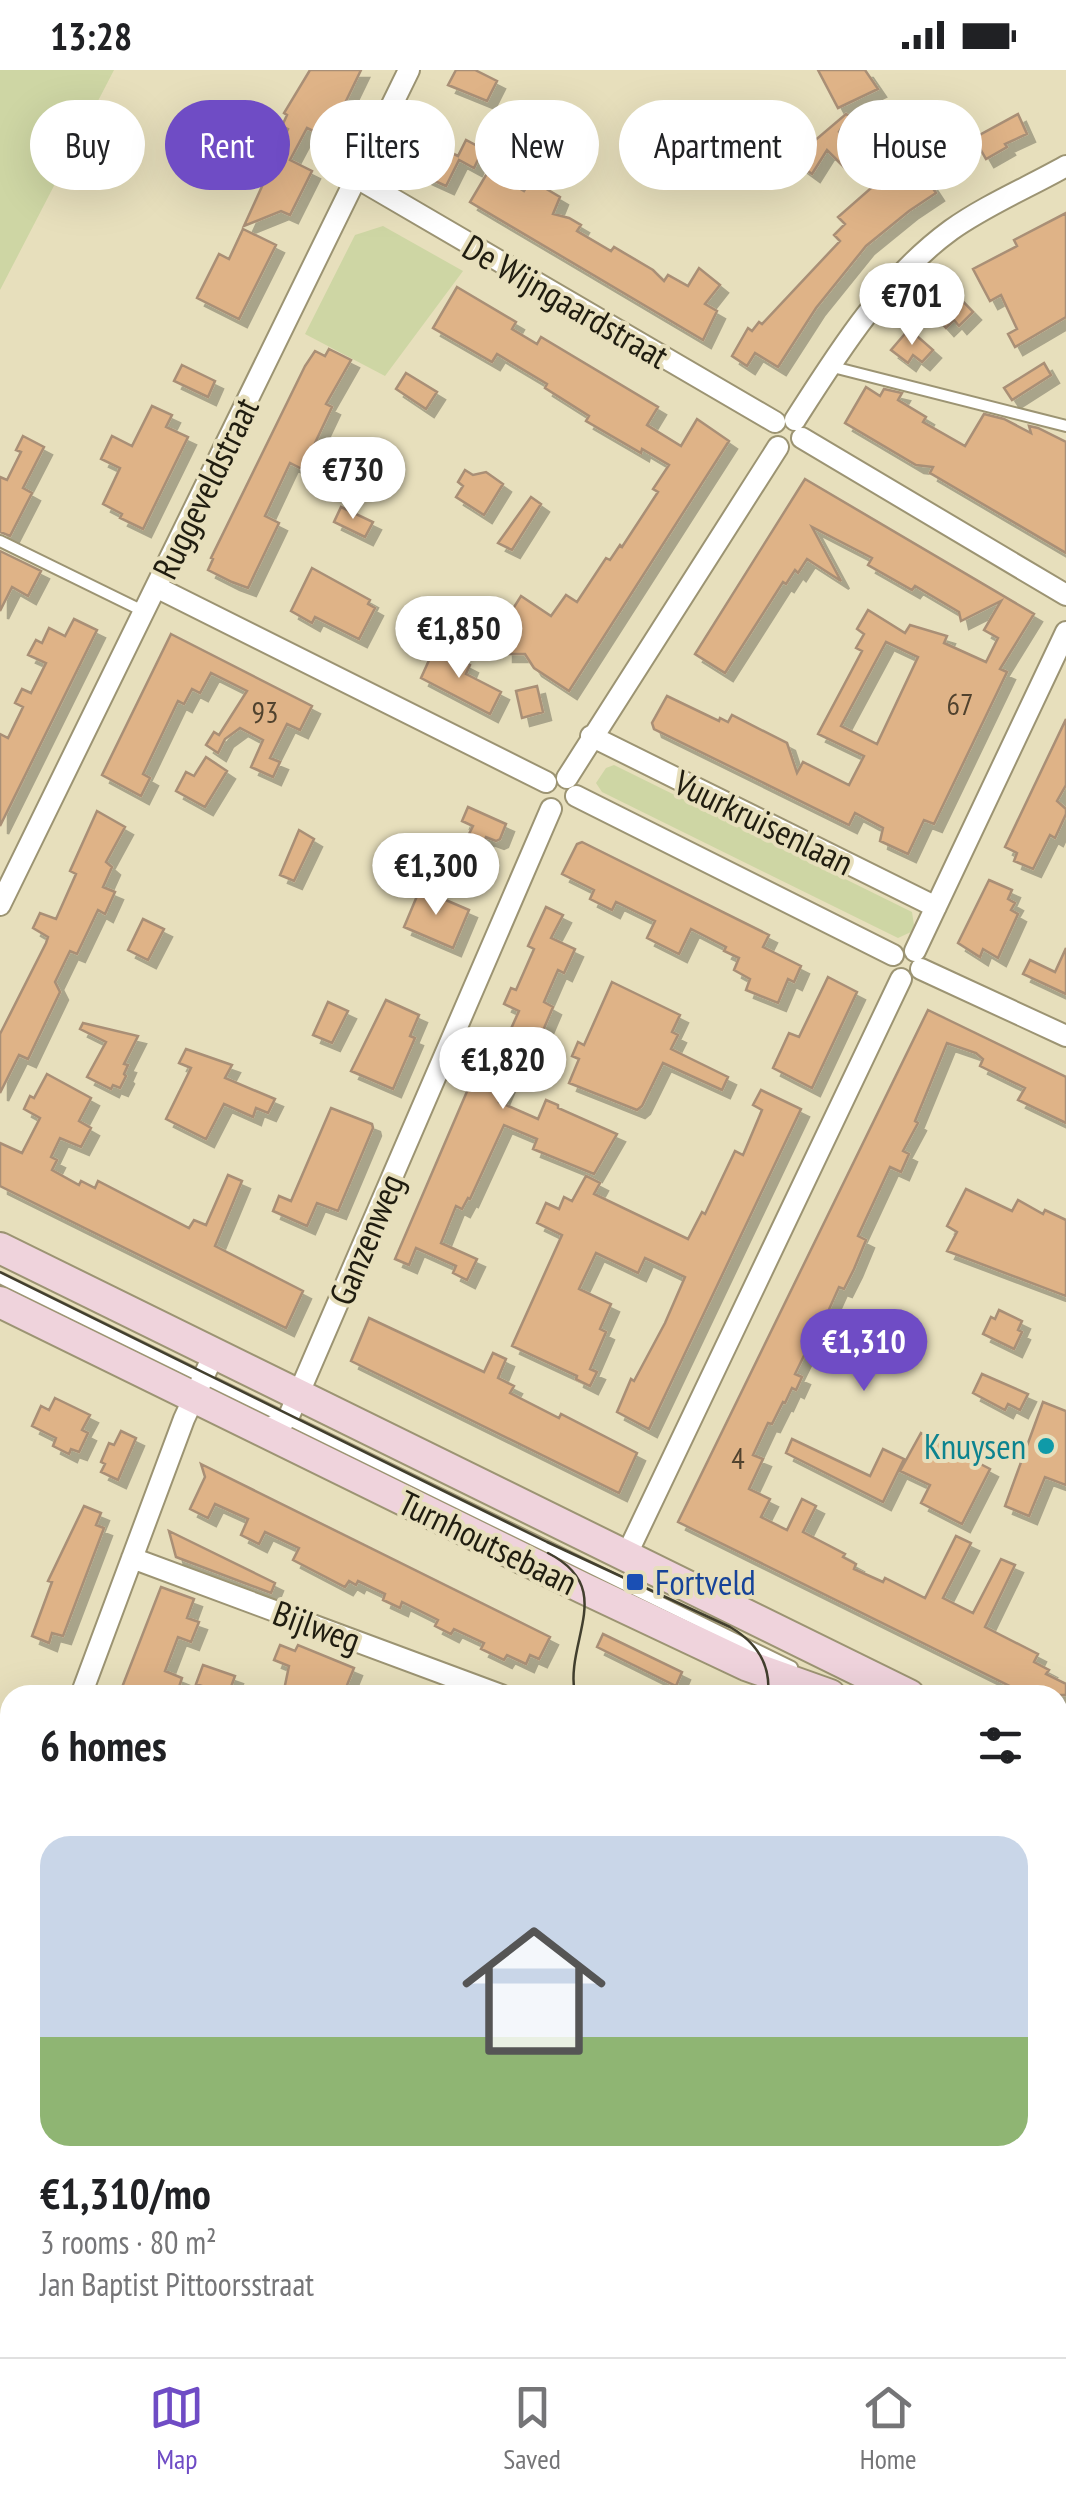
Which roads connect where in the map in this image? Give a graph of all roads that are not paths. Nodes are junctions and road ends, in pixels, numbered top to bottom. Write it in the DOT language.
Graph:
graph roads {
  1 [pos="409,70"];
  2 [pos="395,100"];
  3 [pos="1066,166"];
  4 [pos="351,190"];
  5 [pos="378,190"];
  6 [pos="829,366"];
  7 [pos="791,426"];
  8 [pos="1066,426"];
  9 [pos="0,541"];
  10 [pos="156,587"];
  11 [pos="1066,595"];
  12 [pos="144,612"];
  13 [pos="1066,632"];
  14 [pos="591,736"];
  15 [pos="563,785"];
  16 [pos="0,905"];
  17 [pos="936,908"];
  18 [pos="893,955"];
  19 [pos="918,960"];
  20 [pos="902,979"];
  21 [pos="1066,1036"];
  22 [pos="0,1248"];
  23 [pos="0,1278"];
  24 [pos="0,1302"];
  25 [pos="203,1377"];
  26 [pos="281,1415"];
  27 [pos="626,1556"];
  28 [pos="132,1558"];
  29 [pos="747,1644"];
  30 [pos="845,1664"];
  31 [pos="86,1685"];
  32 [pos="474,1685"];
  33 [pos="802,1685"];
  34 [pos="822,1685"];
  35 [pos="888,1685"];
  1 -- 2 [label="street, Ruggeveldstraat"];
  3 -- 6 [label="street"];
  4 -- 10 [label="street, Ruggeveldstraat"];
  5 -- 7 [label="street, De Wijngaardstraat"];
  6 -- 7 [label="street"];
  6 -- 8 [label="lane"];
  7 -- 11 [label="street, De Wijngaardstraat"];
  7 -- 14 [label="street"];
  9 -- 12 [label="lane"];
  10 -- 12 [label="street, Ruggeveldstraat"];
  10 -- 15 [label="street, Vuurkruisenlaan"];
  12 -- 16 [label="street, Ruggeveldstraat"];
  13 -- 17 [label="street"];
  14 -- 15 [label="street"];
  14 -- 17 [label="street, Vuurkruisenlaan"];
  15 -- 18 [label="street, Vuurkruisenlaan"];
  15 -- 26 [label="street, Ganzenweg"];
  17 -- 19 [label="street"];
  18 -- 19 [label="street"];
  18 -- 20 [label="street"];
  19 -- 20 [label="street"];
  19 -- 21 [label="street"];
  20 -- 27 [label="street"];
  22 -- 25 [label="main road, Turnhoutsebaan"];
  23 -- 25 [label="lane, Turnhoutsebaan"];
  24 -- 25 [label="main road, Turnhoutsebaan"];
  25 -- 26 [label="main road, Turnhoutsebaan"];
  25 -- 26 [label="main road, Turnhoutsebaan"];
  25 -- 28 [label="street"];
  26 -- 27 [label="main road, Turnhoutsebaan"];
  26 -- 29 [label="lane, Turnhoutsebaan"];
  26 -- 33 [label="main road, Turnhoutsebaan"];
  27 -- 30 [label="main road, Turnhoutsebaan"];
  28 -- 31 [label="street"];
  28 -- 32 [label="street, Bijlweg"];
  29 -- 30 [label="lane, Turnhoutsebaan"];
  29 -- 34 [label="lane, Turnhoutsebaan"];
  30 -- 35 [label="main road, Turnhoutsebaan"];
}
